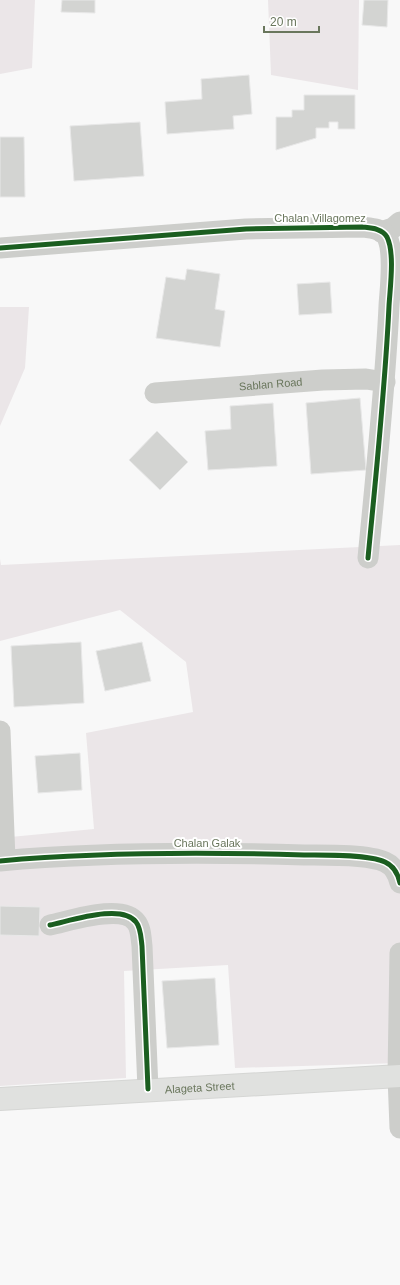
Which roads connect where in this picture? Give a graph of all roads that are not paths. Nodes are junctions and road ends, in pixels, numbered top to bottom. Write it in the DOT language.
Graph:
graph roads {
  1 [pos="400,222"];
  2 [pos="382,232"];
  3 [pos="0,248"];
  4 [pos="385,382"];
  5 [pos="155,393"];
  6 [pos="368,558"];
  7 [pos="0,731"];
  8 [pos="2,860"];
  9 [pos="400,883"];
  10 [pos="50,925"];
  11 [pos="400,953"];
  12 [pos="399,1076"];
  13 [pos="148,1089"];
  14 [pos="0,1099"];
  15 [pos="400,1128"];
  1 -- 2 [label="street"];
  2 -- 3 [label="street, Chalan Villagomez"];
  2 -- 4 [label="street"];
  4 -- 5 [label="street, Sablan Road"];
  4 -- 6 [label="street"];
  7 -- 8 [label="street"];
  8 -- 9 [label="street, Chalan Galak"];
  10 -- 13 [label="street"];
  11 -- 12 [label="street"];
  12 -- 13 [label="main road, Alageta Street"];
  12 -- 15 [label="street"];
  13 -- 14 [label="main road, Alageta Street"];
}
